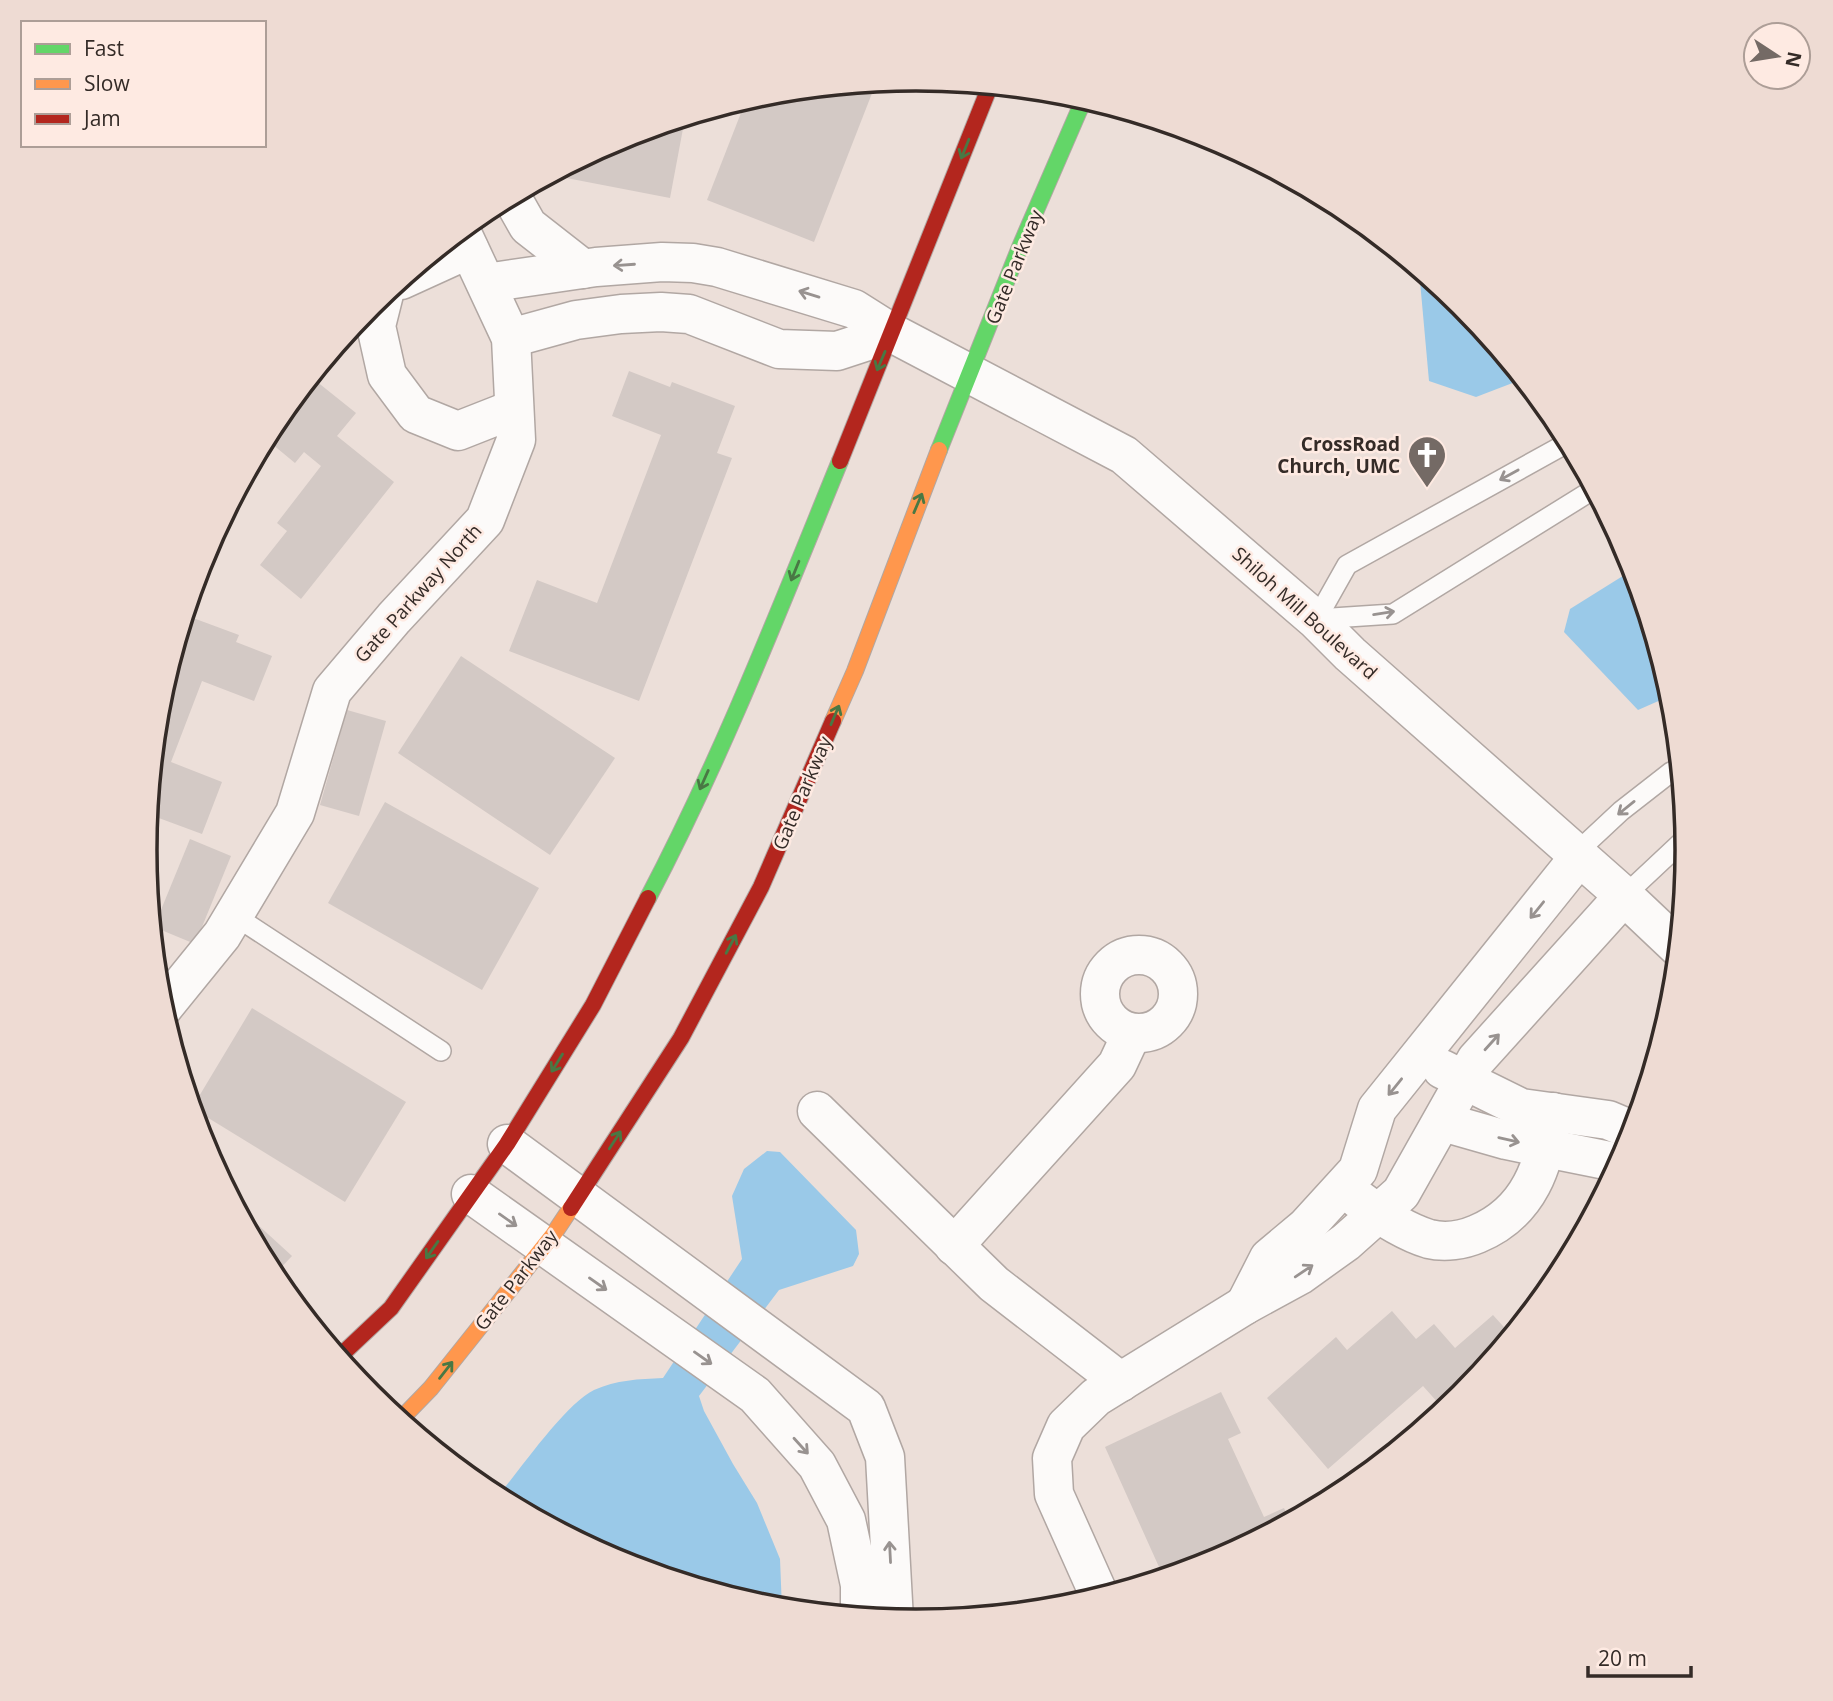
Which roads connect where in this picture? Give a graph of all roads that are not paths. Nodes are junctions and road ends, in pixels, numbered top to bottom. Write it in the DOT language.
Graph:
graph roads {
  1 [pos="987,95"];
  2 [pos="1080,109"];
  3 [pos="516,206"];
  4 [pos="465,240"];
  5 [pos="692,263"];
  6 [pos="583,269"];
  7 [pos="486,284"];
  8 [pos="379,313"];
  9 [pos="689,314"];
  10 [pos="892,334"];
  11 [pos="511,338"];
  12 [pos="971,375"];
  13 [pos="514,409"];
  14 [pos="1559,447"];
  15 [pos="1586,494"];
  16 [pos="1316,620"];
  17 [pos="1672,772"];
  18 [pos="1676,847"];
  19 [pos="1578,855"];
  20 [pos="1624,896"];
  21 [pos="235,916"];
  22 [pos="1671,940"];
  23 [pos="170,988"];
  24 [pos="1132,1033"];
  25 [pos="440,1051"];
  26 [pos="1418,1058"];
  27 [pos="1465,1080"];
  28 [pos="817,1111"];
  29 [pos="1443,1122"];
  30 [pos="1624,1127"];
  31 [pos="1550,1130"];
  32 [pos="507,1144"];
  33 [pos="1610,1158"];
  34 [pos="1343,1187"];
  35 [pos="471,1194"];
  36 [pos="578,1197"];
  37 [pos="1377,1214"];
  38 [pos="544,1246"];
  39 [pos="954,1246"];
  40 [pos="1245,1305"];
  41 [pos="345,1351"];
  42 [pos="1121,1382"];
  43 [pos="407,1413"];
  44 [pos="1096,1588"];
  45 [pos="860,1607"];
  46 [pos="893,1609"];
  1 -- 10 [label="main road, one-way"];
  2 -- 12 [label="main road, Gate Parkway"];
  3 -- 6 [label="street"];
  4 -- 7 [label="street"];
  5 -- 6 [label="street, Shiloh Mill Boulevard, one-way"];
  5 -- 9 [label="street"];
  10 -- 5 [label="street, Shiloh Mill Boulevard, one-way"];
  6 -- 7 [label="street, Shiloh Mill Boulevard"];
  7 -- 11 [label="street"];
  8 -- 13 [label="street"];
  9 -- 10 [label="street"];
  9 -- 11 [label="street"];
  10 -- 12 [label="street, Shiloh Mill Boulevard"];
  10 -- 32 [label="main road, one-way"];
  11 -- 13 [label="street, Gate Parkway North"];
  12 -- 16 [label="street, Shiloh Mill Boulevard"];
  36 -- 12 [label="main road, Gate Parkway, one-way"];
  13 -- 21 [label="street, Gate Parkway North"];
  14 -- 16 [label="lane, one-way"];
  16 -- 15 [label="lane, one-way"];
  16 -- 19 [label="street, Shiloh Mill Boulevard"];
  17 -- 19 [label="lane, one-way"];
  18 -- 20 [label="lane"];
  19 -- 20 [label="street, Shiloh Mill Boulevard"];
  19 -- 26 [label="street, one-way"];
  20 -- 22 [label="street, Shiloh Mill Boulevard"];
  27 -- 20 [label="street, one-way"];
  21 -- 23 [label="street, Gate Parkway North"];
  21 -- 25 [label="lane"];
  24 -- 39 [label="street"];
  26 -- 27 [label="street"];
  26 -- 34 [label="street, one-way"];
  27 -- 29 [label="street"];
  27 -- 31 [label="street"];
  28 -- 39 [label="street"];
  29 -- 31 [label="street, one-way"];
  29 -- 37 [label="street"];
  30 -- 31 [label="street"];
  31 -- 33 [label="street"];
  31 -- 37 [label="street"];
  32 -- 35 [label="main road"];
  32 -- 36 [label="street"];
  34 -- 37 [label="street"];
  34 -- 40 [label="street"];
  35 -- 38 [label="street, one-way"];
  35 -- 41 [label="main road, one-way"];
  36 -- 38 [label="main road, Gate Parkway"];
  46 -- 36 [label="street, one-way"];
  40 -- 37 [label="street, one-way"];
  43 -- 38 [label="main road, Gate Parkway, one-way"];
  38 -- 45 [label="street, one-way"];
  39 -- 42 [label="street"];
  40 -- 42 [label="street"];
  42 -- 44 [label="street"];
}
